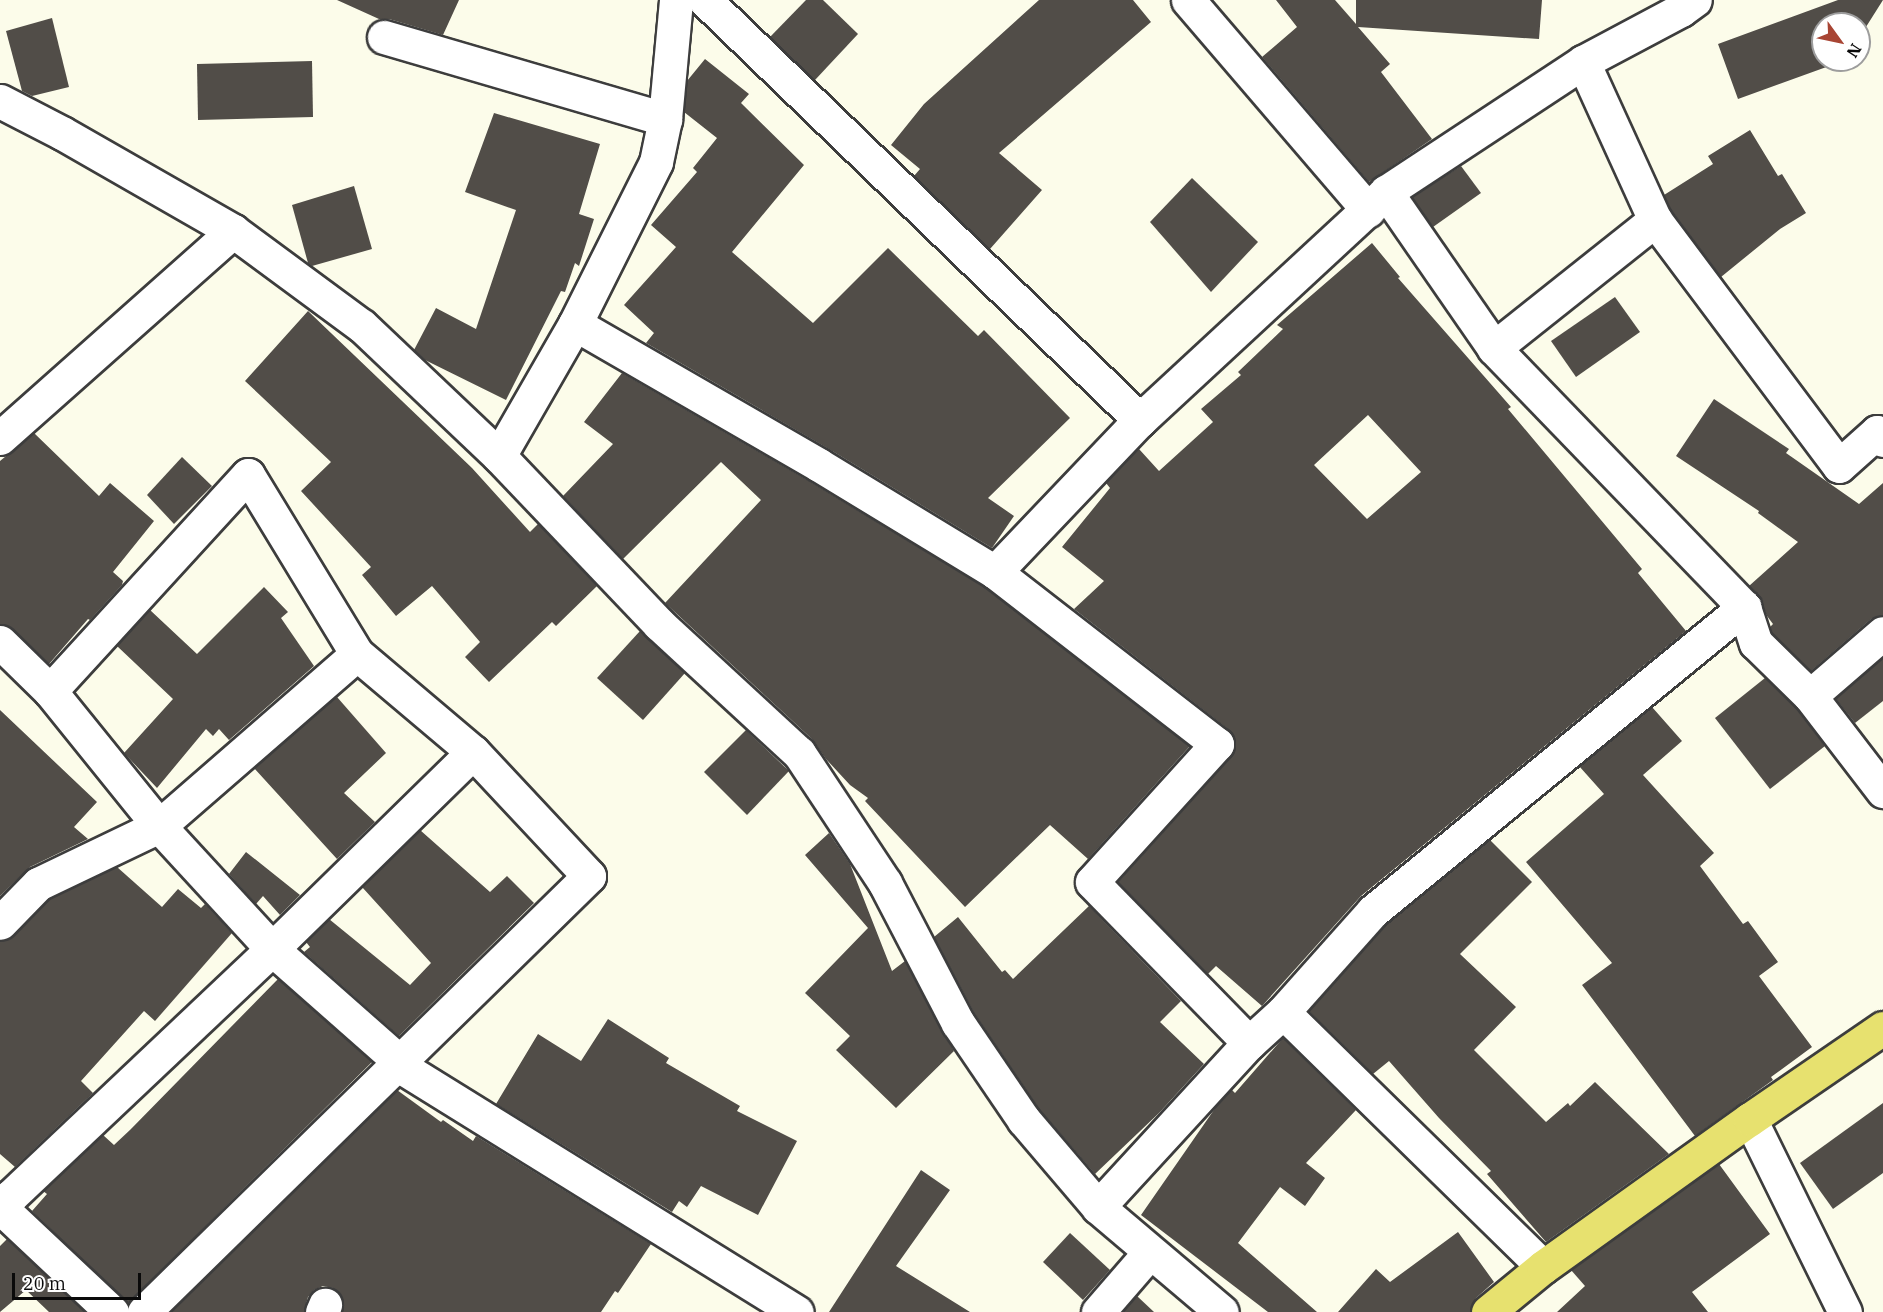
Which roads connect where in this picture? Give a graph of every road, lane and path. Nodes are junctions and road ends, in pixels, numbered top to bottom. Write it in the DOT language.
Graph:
graph roads {
  1 [pos="676,0"];
  2 [pos="705,0"];
  3 [pos="1188,0"];
  4 [pos="1695,0"];
  5 [pos="384,38"];
  6 [pos="1582,62"];
  7 [pos="0,101"];
  8 [pos="665,119"];
  9 [pos="1377,201"];
  10 [pos="1655,220"];
  11 [pos="233,231"];
  12 [pos="575,324"];
  13 [pos="1494,348"];
  14 [pos="1140,420"];
  15 [pos="0,438"];
  16 [pos="1883,440"];
  17 [pos="499,456"];
  18 [pos="995,572"];
  19 [pos="1744,607"];
  20 [pos="1883,633"];
  21 [pos="357,654"];
  22 [pos="4,655"];
  23 [pos="50,691"];
  24 [pos="1810,696"];
  25 [pos="473,752"];
  26 [pos="1883,791"];
  27 [pos="159,826"];
  28 [pos="0,923"];
  29 [pos="272,950"];
  30 [pos="1283,1012"];
  31 [pos="1883,1028"];
  32 [pos="1249,1043"];
  33 [pos="398,1063"];
  34 [pos="1750,1119"];
  35 [pos="1098,1207"];
  36 [pos="0,1208"];
  37 [pos="1150,1252"];
  38 [pos="1543,1267"];
  39 [pos="112,1312"];
  40 [pos="144,1312"];
  41 [pos="797,1312"];
  42 [pos="1098,1312"];
  43 [pos="1222,1312"];
  44 [pos="1488,1312"];
  45 [pos="1845,1312"];
  1 -- 8 [label="street"];
  2 -- 14 [label="street"];
  3 -- 9 [label="street"];
  4 -- 6 [label="street"];
  5 -- 8 [label="street"];
  6 -- 9 [label="street"];
  6 -- 10 [label="street"];
  7 -- 11 [label="street"];
  8 -- 12 [label="street"];
  9 -- 13 [label="street"];
  9 -- 14 [label="street"];
  10 -- 13 [label="street"];
  10 -- 16 [label="street"];
  11 -- 15 [label="street"];
  11 -- 17 [label="street"];
  12 -- 17 [label="street"];
  12 -- 18 [label="street"];
  13 -- 19 [label="street"];
  14 -- 18 [label="street"];
  17 -- 35 [label="street"];
  18 -- 32 [label="street"];
  19 -- 24 [label="street"];
  19 -- 30 [label="street"];
  20 -- 24 [label="street"];
  21 -- 23 [label="street"];
  21 -- 25 [label="street"];
  21 -- 27 [label="street"];
  22 -- 23 [label="street"];
  23 -- 27 [label="street"];
  24 -- 26 [label="street"];
  25 -- 29 [label="street"];
  25 -- 33 [label="street"];
  27 -- 28 [label="street"];
  27 -- 29 [label="street"];
  29 -- 33 [label="street"];
  29 -- 36 [label="street"];
  30 -- 32 [label="street"];
  30 -- 38 [label="street"];
  31 -- 34 [label="main road"];
  32 -- 35 [label="street"];
  33 -- 40 [label="street"];
  33 -- 41 [label="street"];
  34 -- 38 [label="main road"];
  34 -- 45 [label="street"];
  35 -- 37 [label="street"];
  36 -- 39 [label="street"];
  37 -- 42 [label="street"];
  37 -- 43 [label="street"];
  38 -- 44 [label="main road"];
}
